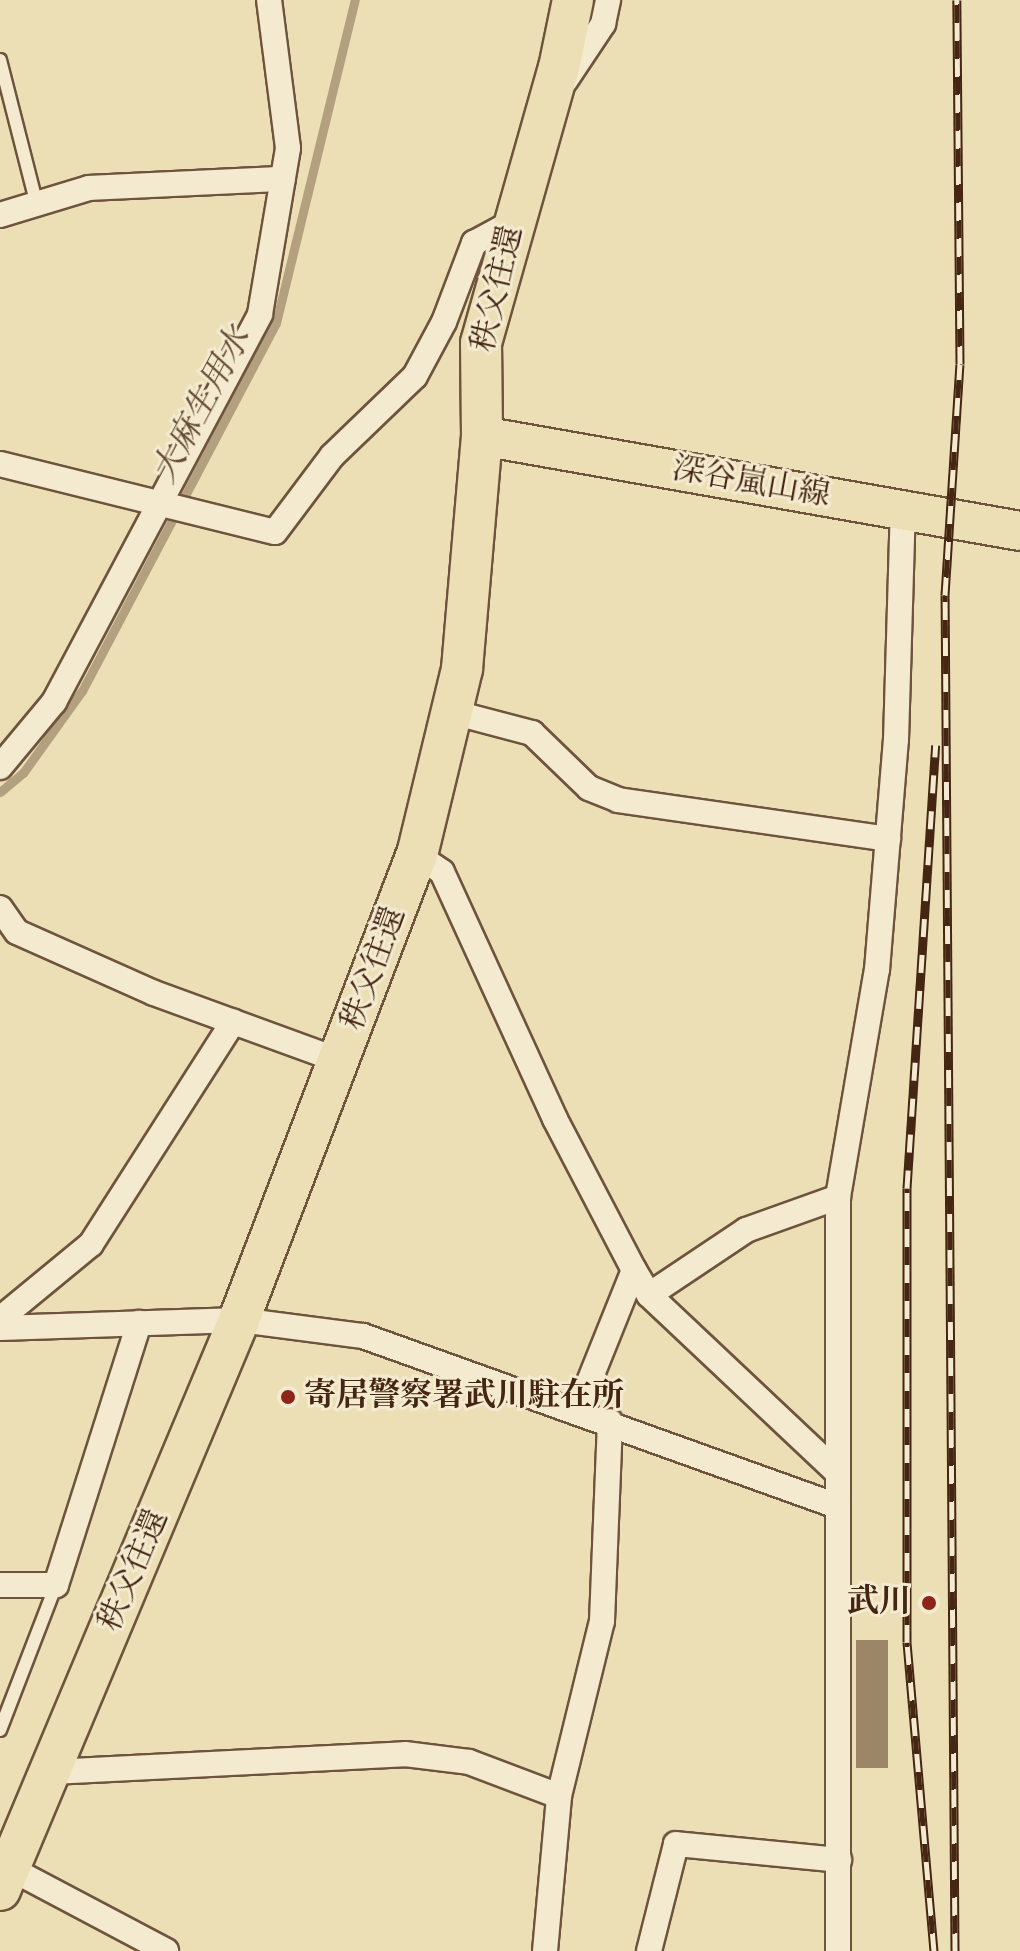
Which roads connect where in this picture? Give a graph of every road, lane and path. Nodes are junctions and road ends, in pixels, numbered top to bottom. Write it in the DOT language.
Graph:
graph roads {
  1 [pos="269,0"];
  2 [pos="573,0"];
  3 [pos="608,0"];
  4 [pos="0,60"];
  5 [pos="548,107"];
  6 [pos="283,179"];
  7 [pos="36,201"];
  8 [pos="0,215"];
  9 [pos="513,222"];
  10 [pos="482,436"];
  11 [pos="0,464"];
  12 [pos="158,506"];
  13 [pos="903,510"];
  14 [pos="1020,531"];
  15 [pos="452,712"];
  16 [pos="0,767"];
  17 [pos="888,839"];
  18 [pos="417,855"];
  19 [pos="0,908"];
  20 [pos="233,1022"];
  21 [pos="341,1061"];
  22 [pos="838,1197"];
  23 [pos="634,1270"];
  24 [pos="649,1295"];
  25 [pos="0,1319"];
  26 [pos="239,1320"];
  27 [pos="139,1323"];
  28 [pos="0,1328"];
  29 [pos="578,1409"];
  30 [pos="610,1421"];
  31 [pos="836,1471"];
  32 [pos="837,1506"];
  33 [pos="0,1585"];
  34 [pos="56,1585"];
  35 [pos="0,1730"];
  36 [pos="52,1772"];
  37 [pos="559,1796"];
  38 [pos="839,1860"];
  39 [pos="3,1873"];
  40 [pos="166,1951"];
  41 [pos="545,1951"];
  42 [pos="649,1951"];
  43 [pos="838,1951"];
  1 -- 6 [label="street"];
  2 -- 5 [label="highway, 秩父往還"];
  3 -- 5 [label="street"];
  4 -- 7 [label="lane"];
  5 -- 9 [label="highway, 秩父往還"];
  6 -- 7 [label="street"];
  6 -- 12 [label="street"];
  7 -- 8 [label="street"];
  9 -- 10 [label="highway, 秩父往還"];
  9 -- 12 [label="street"];
  10 -- 13 [label="main road, 深谷嵐山線"];
  10 -- 15 [label="highway, 秩父往還"];
  11 -- 12 [label="street"];
  12 -- 16 [label="street"];
  13 -- 14 [label="main road, 深谷嵐山線"];
  13 -- 17 [label="street"];
  15 -- 17 [label="street"];
  15 -- 18 [label="highway, 秩父往還"];
  17 -- 22 [label="street"];
  18 -- 21 [label="highway, 秩父往還"];
  18 -- 23 [label="street"];
  19 -- 20 [label="street"];
  20 -- 21 [label="street"];
  20 -- 25 [label="street"];
  21 -- 26 [label="highway, 秩父往還"];
  22 -- 24 [label="street"];
  22 -- 31 [label="street"];
  23 -- 24 [label="street"];
  23 -- 29 [label="street"];
  24 -- 31 [label="street"];
  26 -- 27 [label="street"];
  26 -- 29 [label="street"];
  26 -- 36 [label="highway, 秩父往還"];
  27 -- 28 [label="street"];
  27 -- 34 [label="street"];
  29 -- 30 [label="street"];
  30 -- 32 [label="street"];
  30 -- 37 [label="street"];
  31 -- 32 [label="street"];
  32 -- 38 [label="street"];
  33 -- 34 [label="street"];
  34 -- 35 [label="lane"];
  36 -- 37 [label="street"];
  36 -- 39 [label="highway, 秩父往還"];
  37 -- 41 [label="street"];
  38 -- 42 [label="street"];
  38 -- 43 [label="street"];
  39 -- 40 [label="street"];
}
